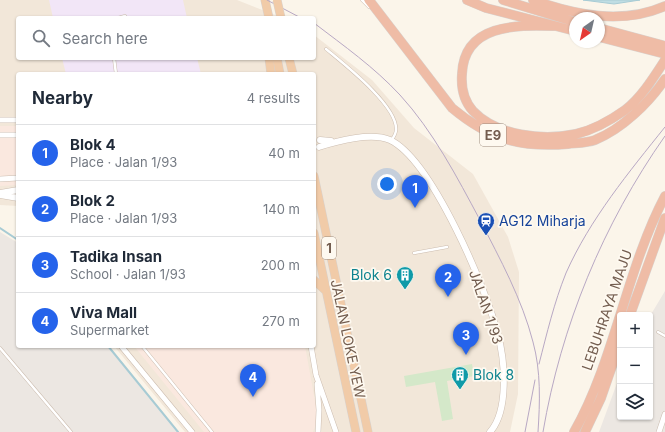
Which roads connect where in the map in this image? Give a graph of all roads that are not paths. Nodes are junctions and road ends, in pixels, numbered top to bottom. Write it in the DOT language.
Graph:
graph roads {
  1 [pos="265,0"];
  2 [pos="277,0"];
  3 [pos="362,0"];
  4 [pos="369,0"];
  5 [pos="467,0"];
  6 [pos="503,0"];
  7 [pos="533,0"];
  8 [pos="665,6"];
  9 [pos="269,16"];
  10 [pos="281,16"];
  11 [pos="569,20"];
  12 [pos="553,26"];
  13 [pos="569,30"];
  14 [pos="605,31"];
  15 [pos="396,34"];
  16 [pos="605,38"];
  17 [pos="623,39"];
  18 [pos="665,46"];
  19 [pos="326,49"];
  20 [pos="665,54"];
  21 [pos="114,60"];
  22 [pos="269,60"];
  23 [pos="277,60"];
  24 [pos="289,60"];
  25 [pos="665,60"];
  26 [pos="116,72"];
  27 [pos="271,72"];
  28 [pos="280,72"];
  29 [pos="292,72"];
  30 [pos="665,79"];
  31 [pos="0,120"];
  32 [pos="16,120"];
  33 [pos="0,135"];
  34 [pos="16,135"];
  35 [pos="320,140"];
  36 [pos="335,141"];
  37 [pos="391,141"];
  38 [pos="319,147"];
  39 [pos="16,178"];
  40 [pos="0,179"];
  41 [pos="316,185"];
  42 [pos="16,190"];
  43 [pos="0,194"];
  44 [pos="665,196"];
  45 [pos="16,198"];
  46 [pos="665,218"];
  47 [pos="316,243"];
  48 [pos="447,247"];
  49 [pos="414,253"];
  50 [pos="316,282"];
  51 [pos="326,292"];
  52 [pos="631,312"];
  53 [pos="658,332"];
  54 [pos="665,336"];
  55 [pos="0,348"];
  56 [pos="123,348"];
  57 [pos="144,348"];
  58 [pos="311,348"];
  59 [pos="618,348"];
  60 [pos="316,375"];
  61 [pos="665,414"];
  62 [pos="71,432"];
  63 [pos="192,432"];
  64 [pos="212,432"];
  65 [pos="318,432"];
  66 [pos="336,432"];
  67 [pos="356,432"];
  68 [pos="368,432"];
  69 [pos="490,432"];
  70 [pos="574,432"];
  71 [pos="585,432"];
  72 [pos="659,432"];
  1 -- 9 [label="highway"];
  2 -- 10 [label="highway, bridge"];
  3 -- 15 [label="lane"];
  4 -- 15 [label="highway, E9"];
  5 -- 12 [label="highway"];
  6 -- 11 [label="highway"];
  7 -- 8 [label="highway"];
  12 -- 13 [label="highway"];
  12 -- 25 [label="highway"];
  14 -- 17 [label="highway"];
  15 -- 30 [label="highway, E9"];
  16 -- 17 [label="highway"];
  17 -- 18 [label="highway"];
  17 -- 20 [label="highway"];
  19 -- 37 [label="lane"];
  21 -- 26 [label="lane"];
  22 -- 27 [label="highway"];
  23 -- 28 [label="highway"];
  24 -- 29 [label="highway"];
  31 -- 32 [label="street"];
  33 -- 34 [label="street"];
  35 -- 36 [label="street"];
  36 -- 37 [label="street"];
  36 -- 38 [label="street"];
  37 -- 69 [label="street, JALAN 1/93"];
  39 -- 40 [label="street"];
  41 -- 68 [label="highway, JALAN LOKE YEW / 1"];
  42 -- 43 [label="street"];
  43 -- 45 [label="street"];
  44 -- 70 [label="highway, LEBUHRAYA MAJU"];
  46 -- 52 [label="highway, LEBUHRAYA MAJU"];
  47 -- 51 [label="highway, JALAN LOKE YEW / 1"];
  48 -- 49 [label="lane"];
  50 -- 51 [label="highway"];
  51 -- 67 [label="highway, JALAN LOKE YEW / 1"];
  53 -- 54 [label="lane"];
  55 -- 62 [label="lane"];
  56 -- 63 [label="street"];
  57 -- 64 [label="lane"];
  58 -- 60 [label="street"];
  59 -- 71 [label="highway, LEBUHRAYA MAJU"];
  60 -- 65 [label="street"];
  60 -- 66 [label="street"];
  61 -- 72 [label="street"];
}
